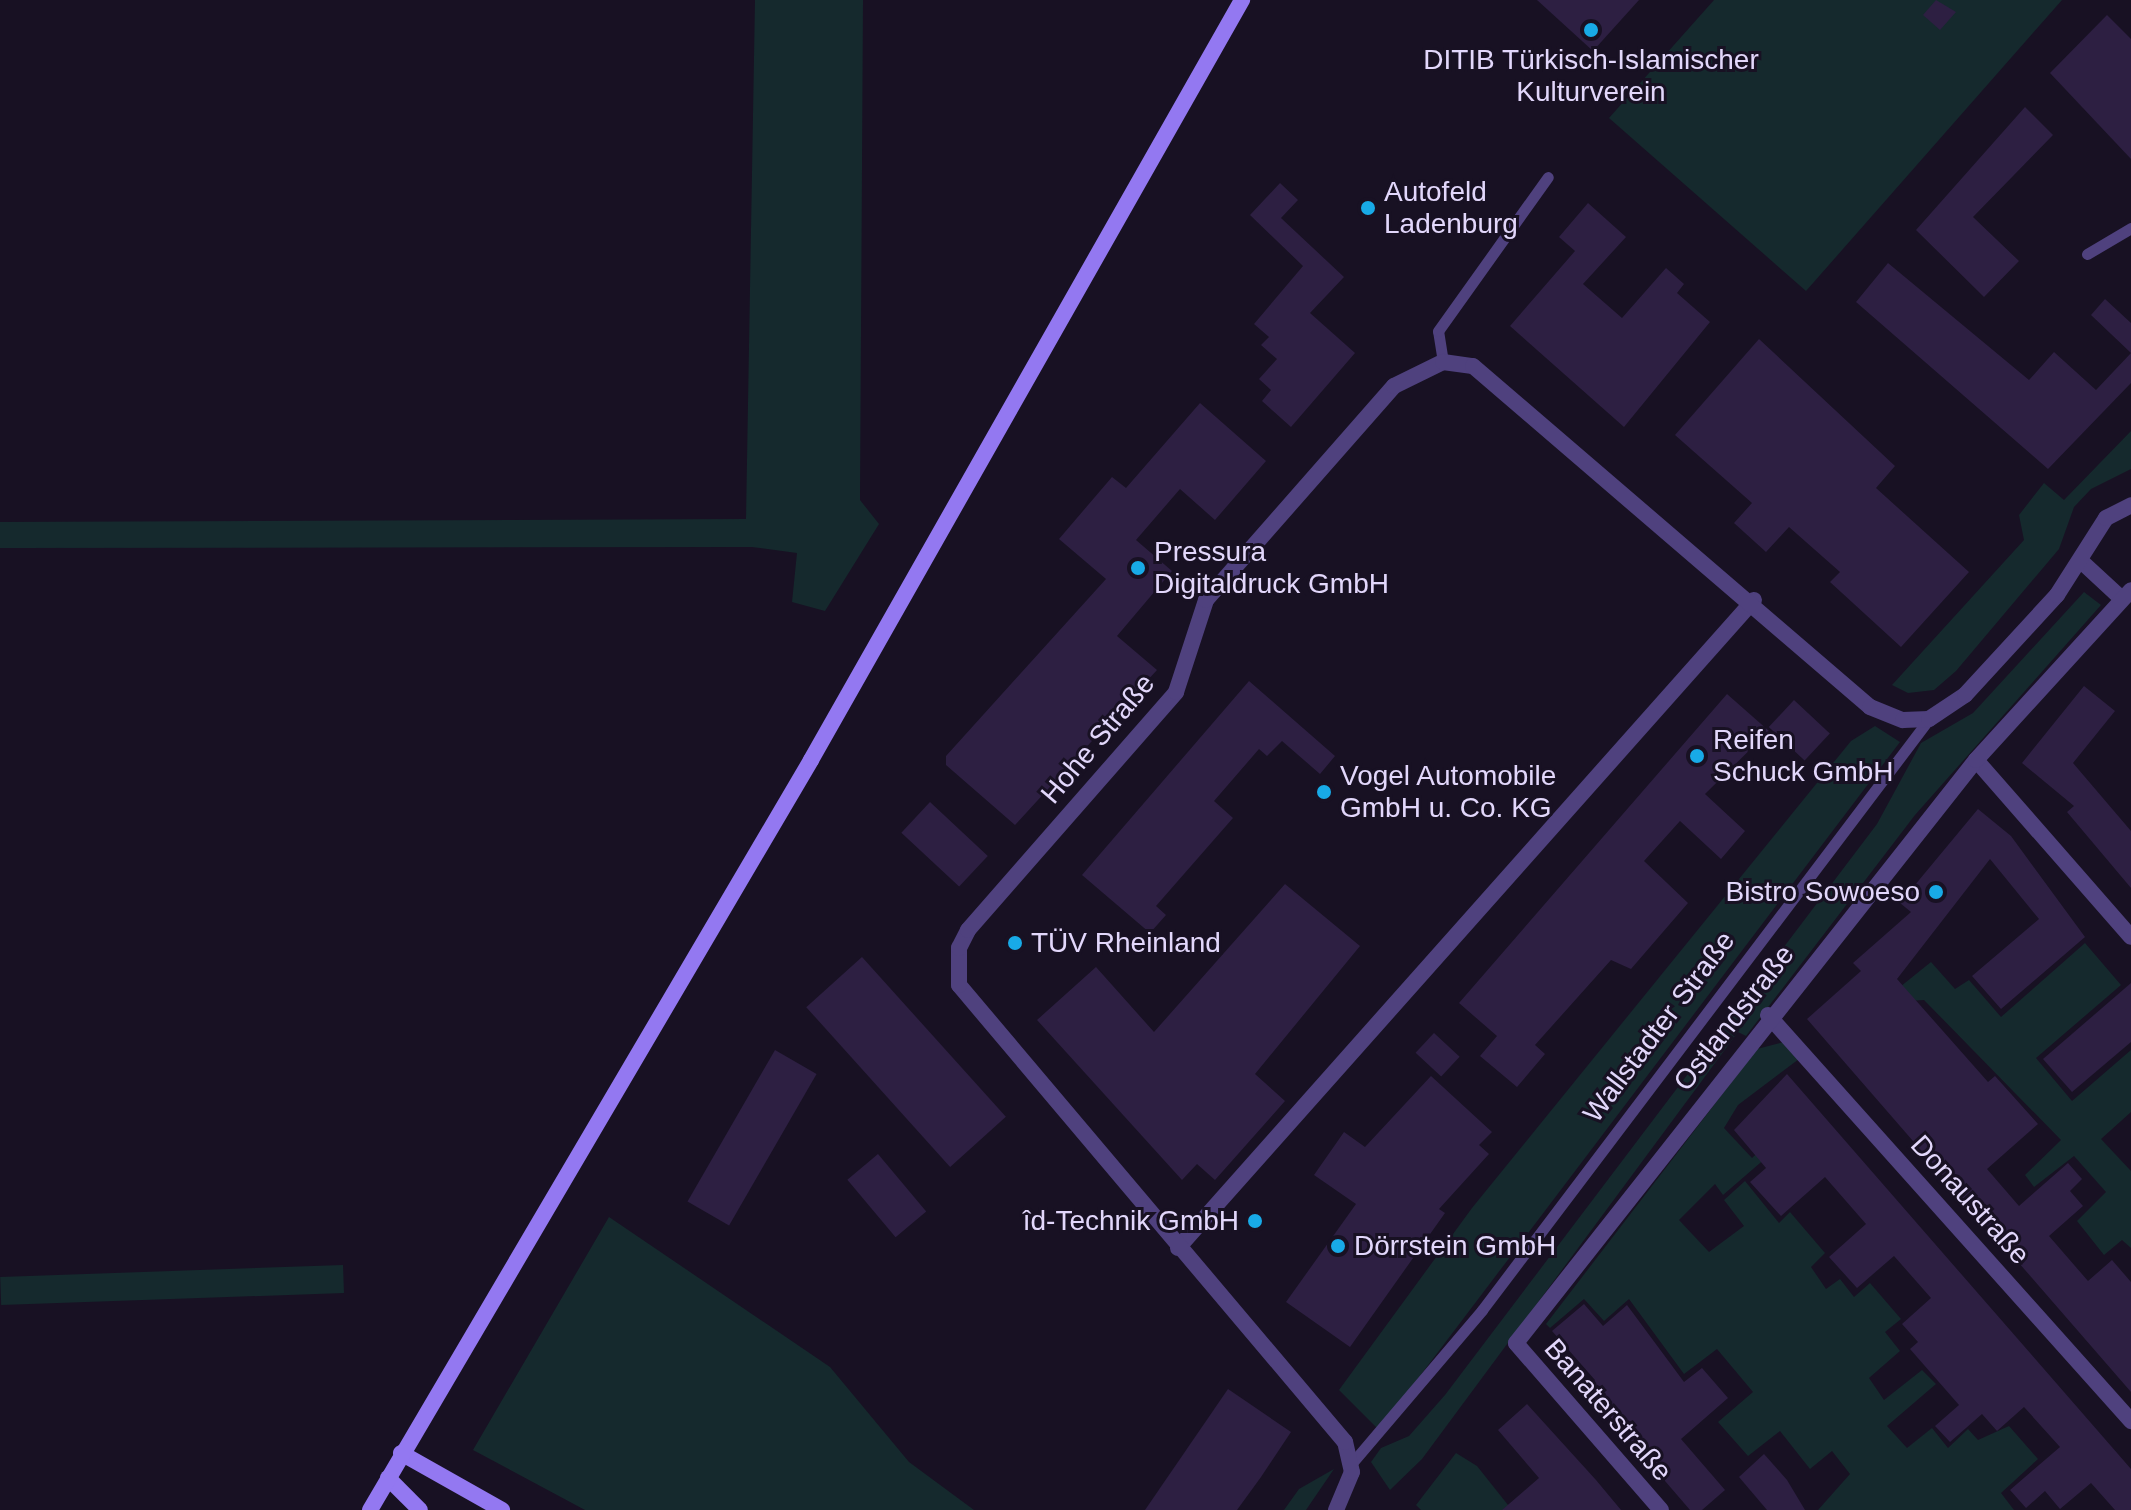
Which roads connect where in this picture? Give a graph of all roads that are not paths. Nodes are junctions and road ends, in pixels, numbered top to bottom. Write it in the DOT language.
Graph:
graph roads {
  1 [pos="1242,0"];
  2 [pos="1548,177"];
  3 [pos="2131,228"];
  4 [pos="2087,254"];
  5 [pos="1443,362"];
  6 [pos="2131,505"];
  7 [pos="2082,562"];
  8 [pos="2126,594"];
  9 [pos="1754,600"];
  10 [pos="1929,719"];
  11 [pos="1976,760"];
  12 [pos="2131,937"];
  13 [pos="1768,1015"];
  14 [pos="1178,1248"];
  15 [pos="1516,1343"];
  16 [pos="2131,1421"];
  17 [pos="401,1453"];
  18 [pos="1352,1463"];
  19 [pos="388,1478"];
  20 [pos="370,1510"];
  21 [pos="420,1510"];
  22 [pos="502,1510"];
  23 [pos="1336,1510"];
  24 [pos="1661,1510"];
  1 -- 17 [label="main road"];
  2 -- 5 [label="lane"];
  3 -- 4 [label="lane"];
  5 -- 9 [label="street"];
  5 -- 14 [label="street, Hohe Straße"];
  6 -- 7 [label="street, Wallstadter Straße"];
  7 -- 8 [label="street"];
  7 -- 10 [label="street, Wallstadter Straße"];
  8 -- 11 [label="street, Ostlandstraße"];
  9 -- 10 [label="street"];
  9 -- 14 [label="street"];
  10 -- 18 [label="lane, Wallstadter Straße"];
  11 -- 12 [label="street"];
  11 -- 13 [label="street, Ostlandstraße"];
  13 -- 15 [label="street, Ostlandstraße"];
  13 -- 16 [label="street, Donaustraße"];
  14 -- 18 [label="street, Hohe Straße"];
  15 -- 24 [label="street, Banaterstraße"];
  17 -- 19 [label="main road"];
  17 -- 22 [label="main road"];
  18 -- 23 [label="street"];
  19 -- 20 [label="main road"];
  19 -- 21 [label="main road"];
}
